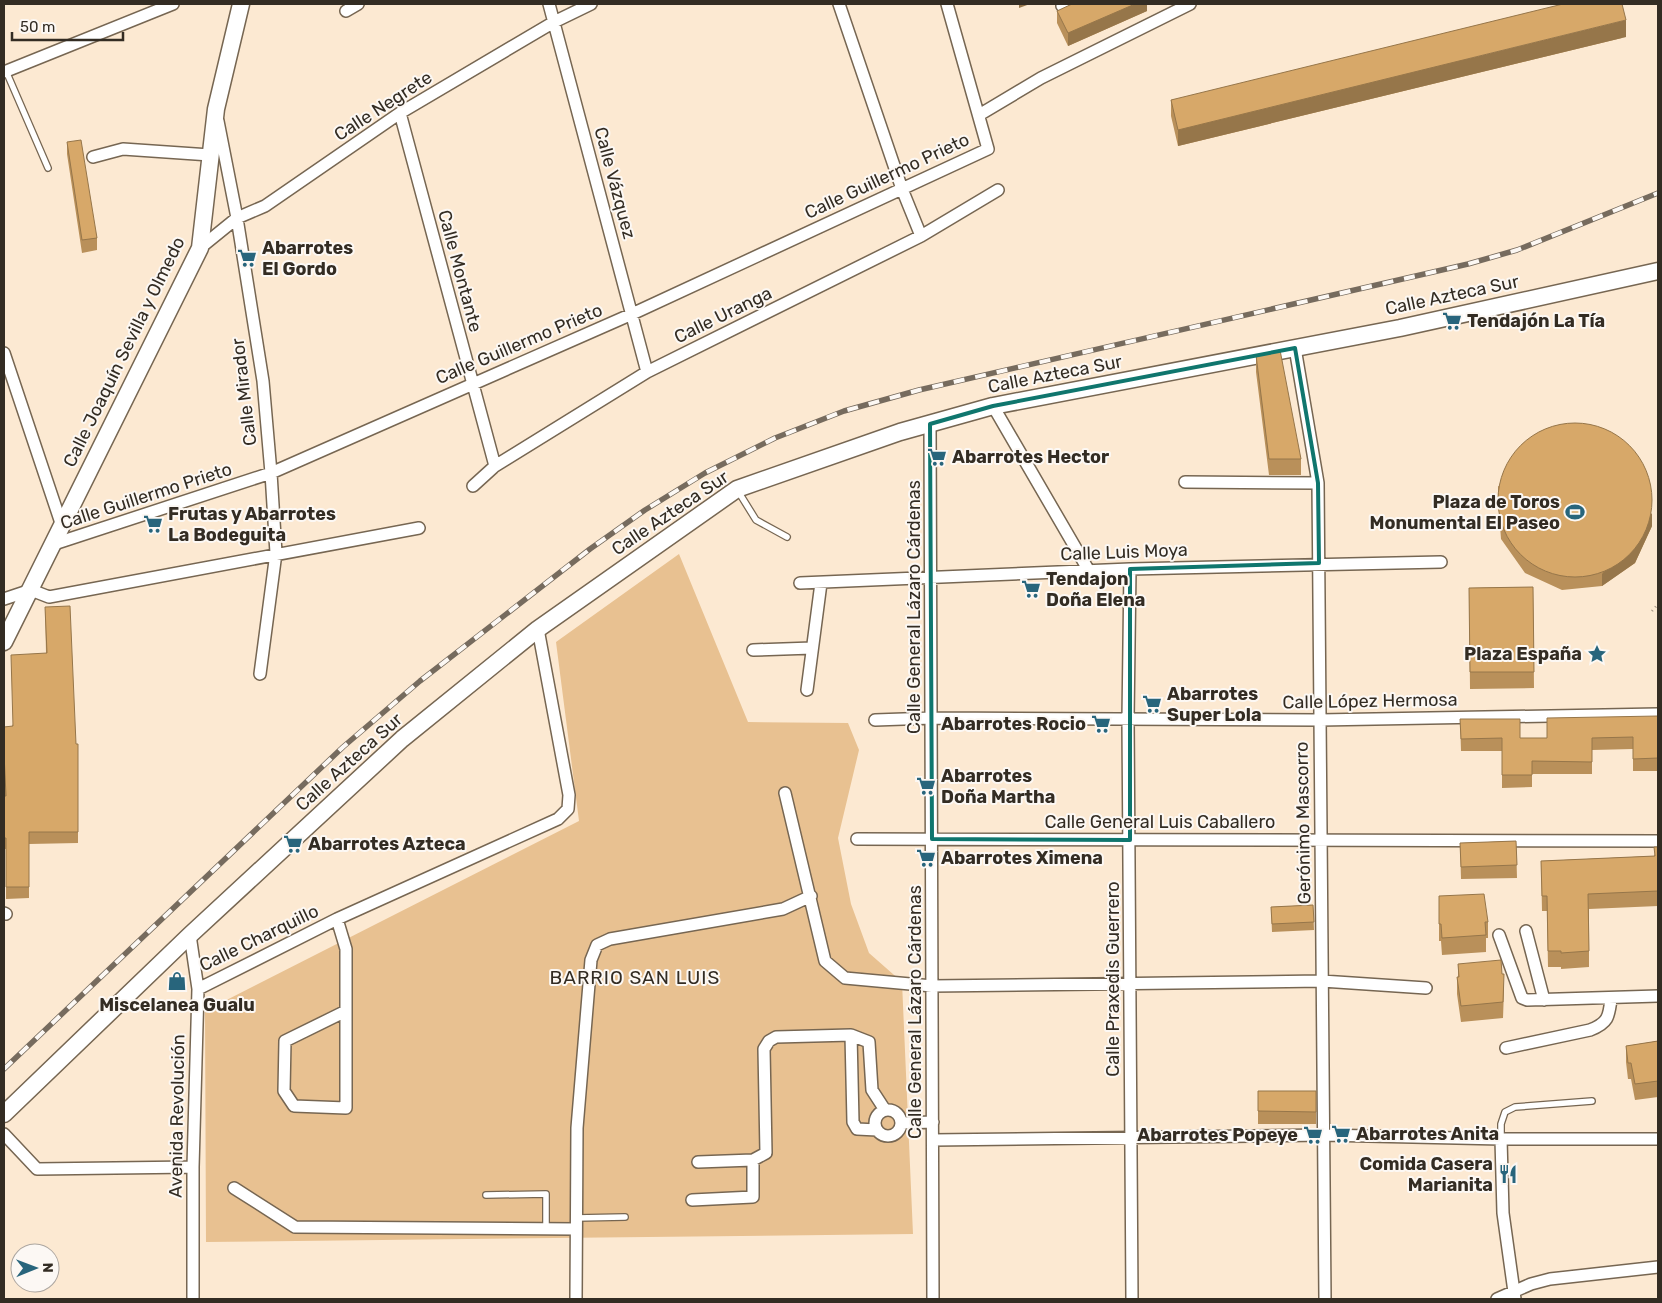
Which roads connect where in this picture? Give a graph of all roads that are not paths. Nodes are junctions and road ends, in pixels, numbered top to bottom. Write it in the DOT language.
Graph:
graph roads {
  1 [pos="173,4"];
  2 [pos="231,4"];
  3 [pos="241,4"];
  4 [pos="358,4"];
  5 [pos="550,4"];
  6 [pos="591,4"];
  7 [pos="839,4"];
  8 [pos="947,4"];
  9 [pos="1190,4"];
  10 [pos="346,11"];
  11 [pos="554,22"];
  12 [pos="235,25"];
  13 [pos="5,72"];
  14 [pos="216,109"];
  15 [pos="400,113"];
  16 [pos="980,115"];
  17 [pos="210,155"];
  18 [pos="94,158"];
  19 [pos="48,168"];
  20 [pos="902,189"];
  21 [pos="998,190"];
  22 [pos="237,218"];
  23 [pos="922,236"];
  24 [pos="200,248"];
  25 [pos="1658,271"];
  26 [pos="632,314"];
  27 [pos="1294,348"];
  28 [pos="4,353"];
  29 [pos="646,372"];
  30 [pos="472,383"];
  31 [pos="993,406"];
  32 [pos="930,424"];
  33 [pos="496,466"];
  34 [pos="271,473"];
  35 [pos="1185,482"];
  36 [pos="1318,483"];
  37 [pos="473,486"];
  38 [pos="737,489"];
  39 [pos="62,526"];
  40 [pos="419,528"];
  41 [pos="787,537"];
  42 [pos="54,544"];
  43 [pos="276,553"];
  44 [pos="1441,562"];
  45 [pos="1319,563"];
  46 [pos="1130,568"];
  47 [pos="1089,571"];
  48 [pos="931,579"];
  49 [pos="821,583"];
  50 [pos="800,584"];
  51 [pos="31,590"];
  52 [pos="4,600"];
  53 [pos="538,629"];
  54 [pos="4,642"];
  55 [pos="812,648"];
  56 [pos="754,650"];
  57 [pos="260,674"];
  58 [pos="807,690"];
  59 [pos="1658,714"];
  60 [pos="932,718"];
  61 [pos="1128,719"];
  62 [pos="875,720"];
  63 [pos="1320,720"];
  64 [pos="785,793"];
  65 [pos="857,839"];
  66 [pos="932,839"];
  67 [pos="1130,840"];
  68 [pos="1321,840"];
  69 [pos="1658,841"];
  70 [pos="811,896"];
  71 [pos="337,919"];
  72 [pos="1526,931"];
  73 [pos="190,935"];
  74 [pos="1499,935"];
  75 [pos="1322,981"];
  76 [pos="1131,983"];
  77 [pos="932,986"];
  78 [pos="1426,988"];
  79 [pos="198,989"];
  80 [pos="1658,996"];
  81 [pos="1611,999"];
  82 [pos="1544,1000"];
  83 [pos="346,1011"];
  84 [pos="851,1035"];
  85 [pos="1506,1048"];
  86 [pos="1592,1101"];
  87 [pos="885,1110"];
  88 [pos="4,1114"];
  89 [pos="933,1122"];
  90 [pos="902,1123"];
  91 [pos="877,1130"];
  92 [pos="4,1134"];
  93 [pos="1324,1135"];
  94 [pos="1130,1137"];
  95 [pos="1501,1139"];
  96 [pos="1658,1139"];
  97 [pos="933,1140"];
  98 [pos="752,1160"];
  99 [pos="698,1162"];
  100 [pos="193,1167"];
  101 [pos="234,1188"];
  102 [pos="486,1195"];
  103 [pos="692,1200"];
  104 [pos="625,1217"];
  105 [pos="576,1223"];
  106 [pos="546,1230"];
  107 [pos="1658,1267"];
  108 [pos="1515,1296"];
  109 [pos="193,1299"];
  110 [pos="576,1299"];
  111 [pos="933,1299"];
  112 [pos="1132,1299"];
  113 [pos="1325,1299"];
  114 [pos="1497,1299"];
  1 -- 13 [label="street"];
  2 -- 12 [label="street"];
  3 -- 12 [label="street, Calle Joaquín Sevilla y Olmedo"];
  4 -- 10 [label="street"];
  5 -- 11 [label="street, Calle Vázquez"];
  6 -- 11 [label="street, Calle Negrete"];
  7 -- 20 [label="street"];
  8 -- 16 [label="street"];
  9 -- 16 [label="street, Calle Guillermo Prieto"];
  11 -- 15 [label="street, Calle Negrete"];
  11 -- 26 [label="street, Calle Vázquez"];
  12 -- 14 [label="street, Calle Joaquín Sevilla y Olmedo"];
  13 -- 19 [label="lane"];
  14 -- 17 [label="street, Calle Joaquín Sevilla y Olmedo"];
  14 -- 22 [label="street, Calle Mirador"];
  15 -- 22 [label="street, Calle Negrete"];
  15 -- 30 [label="street, Calle Montante"];
  16 -- 20 [label="street, Calle Guillermo Prieto"];
  17 -- 18 [label="street"];
  17 -- 24 [label="street, Calle Joaquín Sevilla y Olmedo"];
  20 -- 23 [label="street"];
  20 -- 26 [label="street, Calle Guillermo Prieto"];
  21 -- 23 [label="street, Calle Uranga"];
  22 -- 24 [label="street, Calle Negrete"];
  22 -- 34 [label="street, Calle Mirador"];
  23 -- 29 [label="street, Calle Uranga"];
  24 -- 39 [label="street, Calle Joaquín Sevilla y Olmedo"];
  25 -- 27 [label="street, Calle Azteca Sur"];
  26 -- 29 [label="street, Calle Vázquez"];
  26 -- 30 [label="street, Calle Guillermo Prieto"];
  27 -- 31 [label="street, Calle Azteca Sur"];
  27 -- 36 [label="street, Gerónimo Mascorro"];
  28 -- 39 [label="street"];
  29 -- 33 [label="street, Calle Uranga"];
  30 -- 33 [label="street, Calle Montante"];
  30 -- 34 [label="street, Calle Guillermo Prieto"];
  31 -- 32 [label="street, Calle Azteca Sur"];
  31 -- 47 [label="street"];
  32 -- 38 [label="street, Calle Azteca Sur"];
  32 -- 48 [label="street, Calle General Lázaro Cárdenas"];
  33 -- 37 [label="street, Calle Uranga"];
  34 -- 42 [label="street, Calle Guillermo Prieto"];
  34 -- 43 [label="street, Calle Mirador"];
  35 -- 36 [label="street"];
  36 -- 45 [label="street, Gerónimo Mascorro"];
  38 -- 41 [label="lane"];
  38 -- 53 [label="street, Calle Azteca Sur"];
  39 -- 42 [label="street, Calle Joaquín Sevilla y Olmedo"];
  40 -- 43 [label="street"];
  42 -- 51 [label="street, Calle Joaquín Sevilla y Olmedo"];
  43 -- 51 [label="street"];
  43 -- 57 [label="street, Calle Mirador"];
  44 -- 45 [label="street, Calle Luis Moya"];
  45 -- 46 [label="street, Calle Luis Moya"];
  45 -- 63 [label="street, Gerónimo Mascorro"];
  46 -- 47 [label="street, Calle Luis Moya"];
  46 -- 61 [label="street, Calle Praxedis Guerrero"];
  47 -- 48 [label="street, Calle Luis Moya"];
  48 -- 49 [label="street, Calle Luis Moya"];
  48 -- 60 [label="street, Calle General Lázaro Cárdenas"];
  49 -- 50 [label="street, Calle Luis Moya"];
  49 -- 55 [label="street"];
  51 -- 52 [label="street"];
  51 -- 54 [label="street, Calle Joaquín Sevilla y Olmedo"];
  53 -- 71 [label="street, Calle Charquillo"];
  53 -- 73 [label="street, Calle Azteca Sur"];
  55 -- 56 [label="street"];
  55 -- 58 [label="street"];
  59 -- 63 [label="street, Calle López Hermosa"];
  60 -- 61 [label="street, Calle López Hermosa"];
  60 -- 62 [label="street, Calle López Hermosa"];
  60 -- 66 [label="street, Calle General Lázaro Cárdenas"];
  61 -- 63 [label="street, Calle López Hermosa"];
  61 -- 67 [label="street, Calle Praxedis Guerrero"];
  63 -- 68 [label="street, Gerónimo Mascorro"];
  64 -- 70 [label="street"];
  65 -- 66 [label="street, Calle General Luis Caballero"];
  66 -- 67 [label="street, Calle General Luis Caballero"];
  66 -- 77 [label="street, Calle General Lázaro Cárdenas"];
  67 -- 68 [label="street, Calle General Luis Caballero"];
  67 -- 76 [label="street, Calle Praxedis Guerrero"];
  68 -- 69 [label="street, Calle General Luis Caballero"];
  68 -- 75 [label="street, Gerónimo Mascorro"];
  70 -- 77 [label="street"];
  70 -- 105 [label="street"];
  71 -- 79 [label="street, Calle Charquillo"];
  71 -- 83 [label="street"];
  72 -- 82 [label="street"];
  73 -- 79 [label="street, Avenida Revolución"];
  73 -- 88 [label="street, Calle Azteca Sur"];
  74 -- 82 [label="street"];
  75 -- 76 [label="street"];
  75 -- 78 [label="street"];
  75 -- 93 [label="street, Gerónimo Mascorro"];
  76 -- 77 [label="street"];
  76 -- 94 [label="street, Calle Praxedis Guerrero"];
  77 -- 89 [label="street, Calle General Lázaro Cárdenas"];
  79 -- 100 [label="street, Avenida Revolución"];
  80 -- 81 [label="street"];
  81 -- 82 [label="street"];
  81 -- 85 [label="street"];
  83 -- 83 [label="street"];
  84 -- 87 [label="street"];
  84 -- 91 [label="street"];
  84 -- 98 [label="street"];
  86 -- 95 [label="lane"];
  87 -- 90 [label="street"];
  87 -- 91 [label="street"];
  89 -- 90 [label="street"];
  89 -- 97 [label="street, Calle General Lázaro Cárdenas"];
  90 -- 91 [label="street"];
  92 -- 100 [label="street"];
  93 -- 94 [label="street"];
  93 -- 95 [label="street"];
  93 -- 113 [label="street, Gerónimo Mascorro"];
  94 -- 97 [label="street"];
  94 -- 112 [label="street, Calle Praxedis Guerrero"];
  95 -- 96 [label="street"];
  95 -- 108 [label="street"];
  97 -- 111 [label="street, Calle General Lázaro Cárdenas"];
  98 -- 99 [label="street"];
  98 -- 103 [label="street"];
  100 -- 109 [label="street, Avenida Revolución"];
  101 -- 106 [label="street"];
  102 -- 106 [label="lane"];
  104 -- 105 [label="lane"];
  105 -- 106 [label="street"];
  105 -- 110 [label="street"];
  107 -- 108 [label="street"];
  108 -- 114 [label="street"];
}
